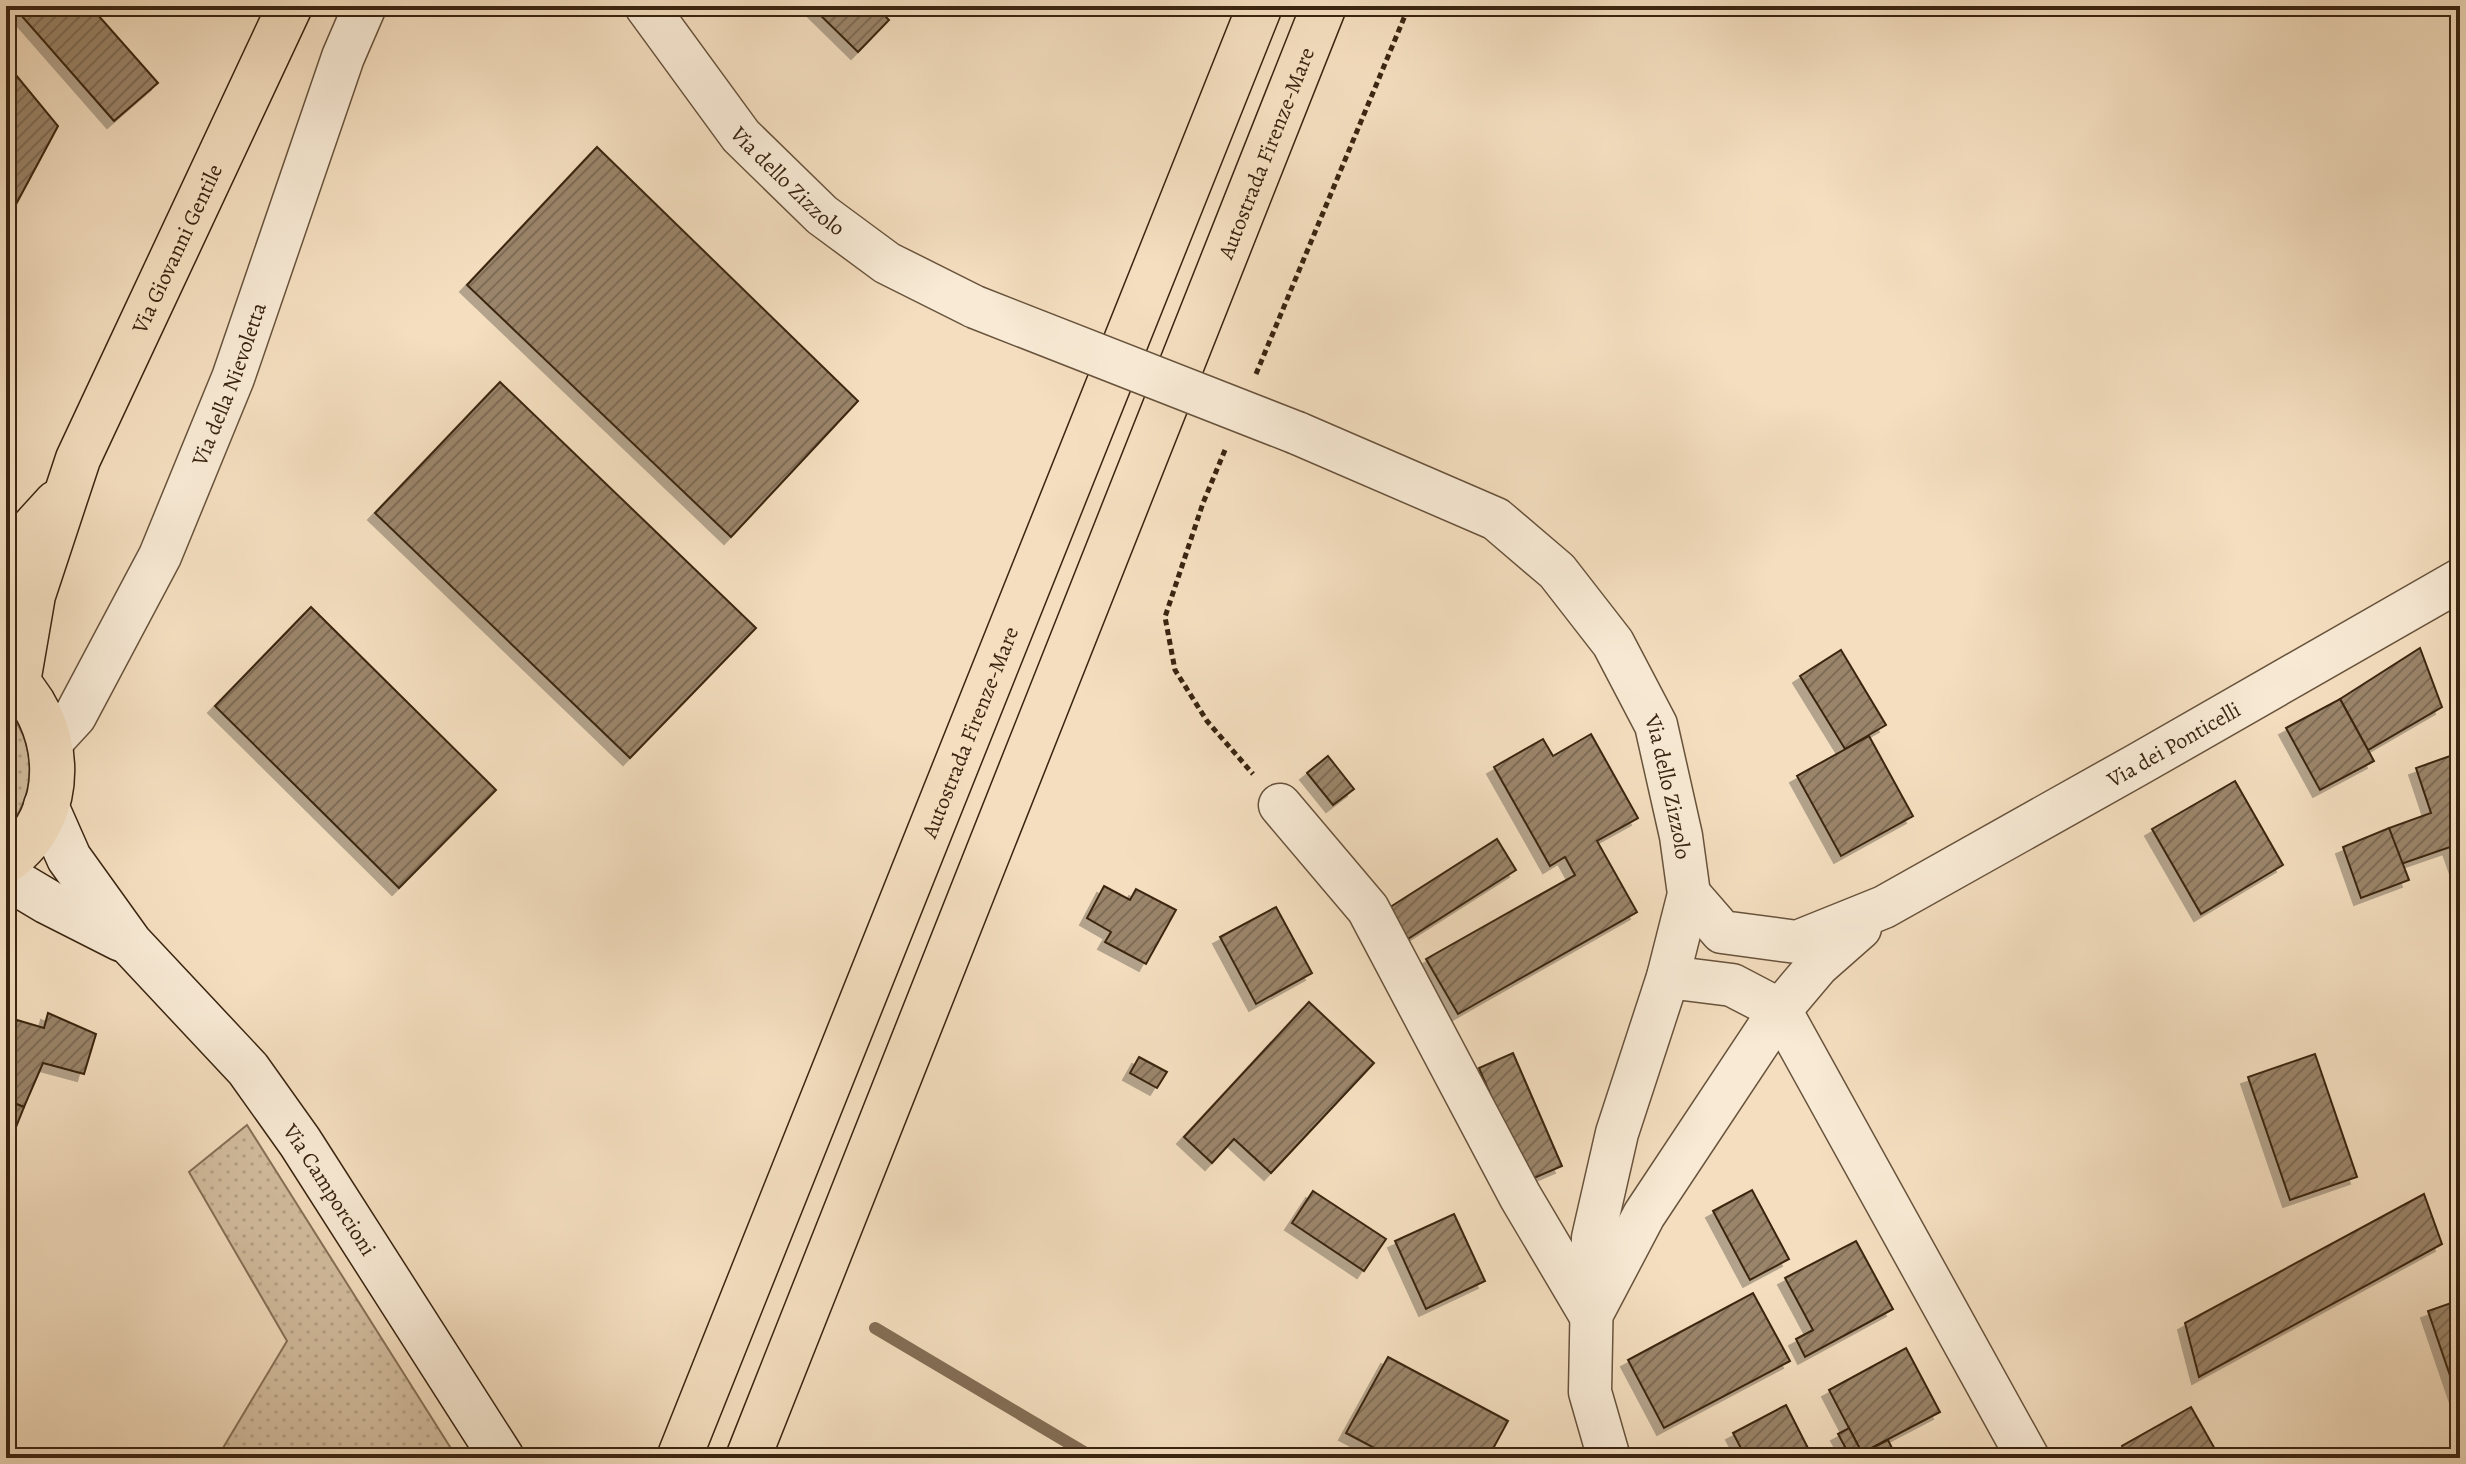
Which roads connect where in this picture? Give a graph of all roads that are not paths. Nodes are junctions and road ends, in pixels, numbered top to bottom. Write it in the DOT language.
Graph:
graph roads {
  1 [pos="290,6"];
  2 [pos="365,6"];
  3 [pos="646,6"];
  4 [pos="1260,6"];
  5 [pos="1324,6"];
  6 [pos="65,492"];
  7 [pos="6,558"];
  8 [pos="2460,580"];
  9 [pos="12,677"];
  10 [pos="51,742"];
  11 [pos="1280,805"];
  12 [pos="46,806"];
  13 [pos="6,861"];
  14 [pos="6,877"];
  15 [pos="1689,894"];
  16 [pos="1884,907"];
  17 [pos="130,943"];
  18 [pos="1668,977"];
  19 [pos="1780,1010"];
  20 [pos="1591,1316"];
  21 [pos="499,1454"];
  22 [pos="679,1458"];
  23 [pos="748,1458"];
  24 [pos="1609,1458"];
  25 [pos="2028,1458"];
  1 -- 6 [label="main road, Via Giovanni Gentile"];
  2 -- 10 [label="street, Via della Nievoletta"];
  3 -- 15 [label="street, Via dello Zizzolo, bridge"];
  4 -- 22 [label="main road, Autostrada Firenze-Mare"];
  5 -- 23 [label="main road, Autostrada Firenze-Mare"];
  6 -- 7 [label="main road"];
  6 -- 9 [label="main road, Via Giovanni Gentile"];
  8 -- 16 [label="street, Via dei Ponticelli"];
  9 -- 10 [label="main road"];
  10 -- 12 [label="main road"];
  11 -- 20 [label="street"];
  12 -- 13 [label="main road"];
  12 -- 17 [label="main road"];
  14 -- 17 [label="main road"];
  15 -- 16 [label="street"];
  15 -- 18 [label="street, Via dello Zizzolo"];
  16 -- 19 [label="street"];
  17 -- 21 [label="main road, Via Camporcioni"];
  18 -- 19 [label="street"];
  18 -- 20 [label="street, Via dello Zizzolo"];
  19 -- 20 [label="street"];
  19 -- 25 [label="street"];
  20 -- 24 [label="street, Via dello Zizzolo"];
}
